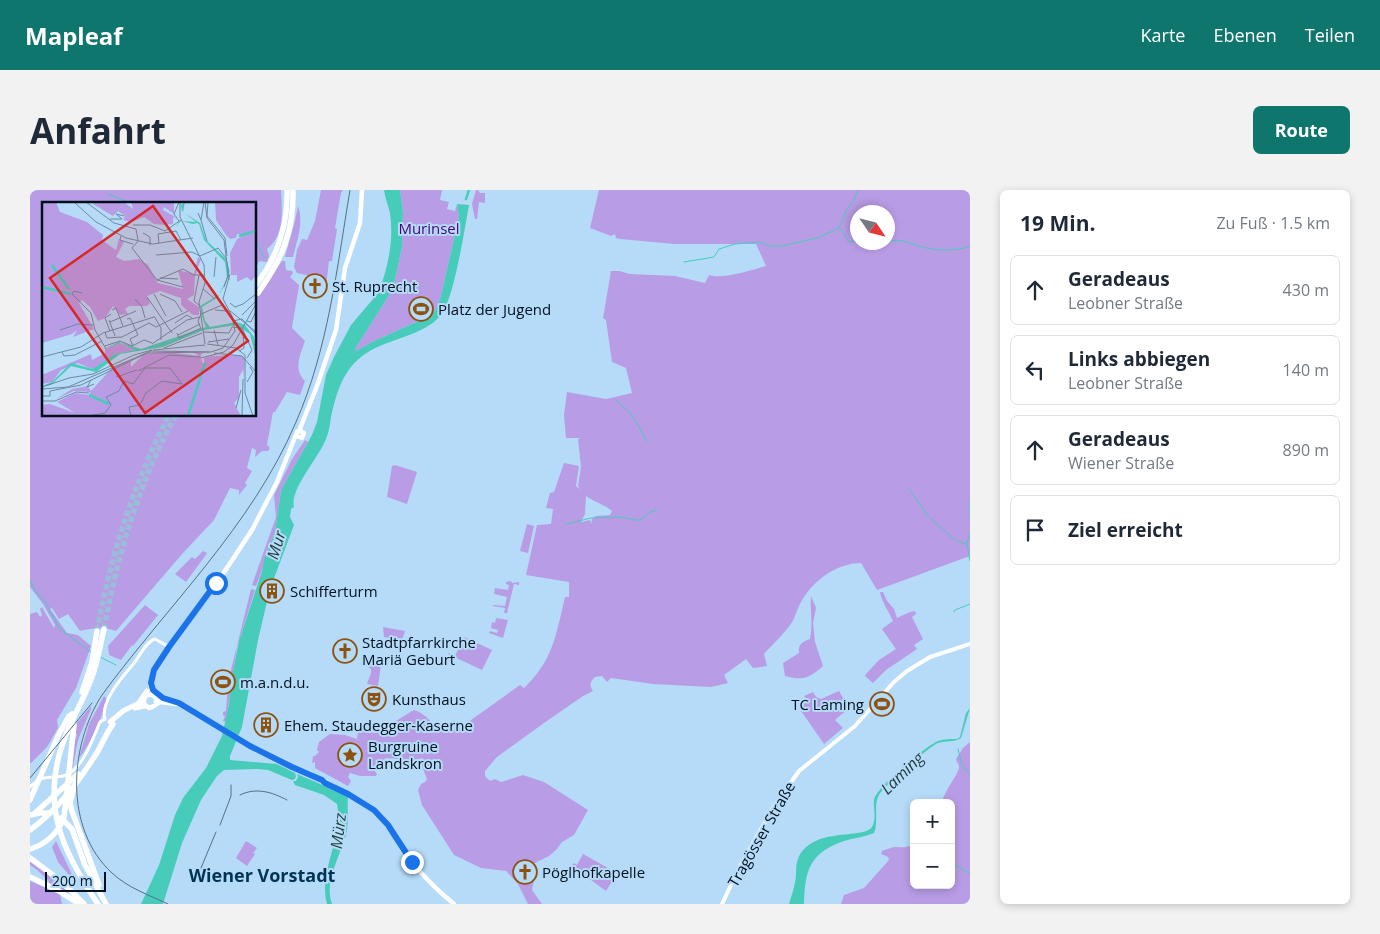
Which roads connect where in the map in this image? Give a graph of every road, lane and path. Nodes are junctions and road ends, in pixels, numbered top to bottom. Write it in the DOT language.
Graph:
graph roads {
  1 [pos="287,190"];
  2 [pos="294,190"];
  3 [pos="362,190"];
  4 [pos="256,284"];
  5 [pos="258,293"];
  6 [pos="104,629"];
  7 [pos="97,631"];
  8 [pos="970,644"];
  9 [pos="169,647"];
  10 [pos="96,652"];
  11 [pos="94,664"];
  12 [pos="152,675"];
  13 [pos="149,695"];
  14 [pos="163,698"];
  15 [pos="156,704"];
  16 [pos="146,706"];
  17 [pos="193,711"];
  18 [pos="74,716"];
  19 [pos="67,722"];
  20 [pos="109,722"];
  21 [pos="78,771"];
  22 [pos="76,782"];
  23 [pos="30,787"];
  24 [pos="32,797"];
  25 [pos="30,816"];
  26 [pos="30,826"];
  27 [pos="30,830"];
  28 [pos="60,840"];
  29 [pos="30,849"];
  30 [pos="30,858"];
  31 [pos="30,877"];
  32 [pos="106,903"];
  33 [pos="79,904"];
  34 [pos="84,904"];
  35 [pos="94,904"];
  36 [pos="98,904"];
  37 [pos="454,904"];
  38 [pos="722,904"];
  1 -- 4 [label="highway"];
  2 -- 5 [label="highway"];
  3 -- 9 [label="main road"];
  6 -- 10 [label="highway"];
  7 -- 10 [label="highway"];
  8 -- 38 [label="main road, Tragösser Straße"];
  9 -- 12 [label="main road"];
  9 -- 13 [label="main road"];
  9 -- 20 [label="street"];
  10 -- 11 [label="highway"];
  11 -- 18 [label="highway"];
  11 -- 18 [label="highway"];
  12 -- 13 [label="main road"];
  12 -- 14 [label="main road"];
  13 -- 14 [label="main road"];
  13 -- 15 [label="main road"];
  13 -- 16 [label="main road"];
  13 -- 20 [label="highway"];
  14 -- 17 [label="main road"];
  15 -- 16 [label="main road"];
  15 -- 17 [label="main road"];
  16 -- 20 [label="highway"];
  17 -- 37 [label="main road"];
  18 -- 19 [label="highway"];
  18 -- 28 [label="highway"];
  18 -- 29 [label="highway"];
  19 -- 24 [label="highway"];
  19 -- 28 [label="highway"];
  20 -- 21 [label="highway"];
  20 -- 22 [label="highway"];
  21 -- 23 [label="street"];
  21 -- 25 [label="highway"];
  21 -- 26 [label="highway"];
  22 -- 27 [label="highway"];
  22 -- 32 [label="highway"];
  25 -- 32 [label="highway"];
  28 -- 35 [label="highway"];
  28 -- 36 [label="highway"];
  30 -- 34 [label="highway"];
  31 -- 33 [label="highway"];
}
